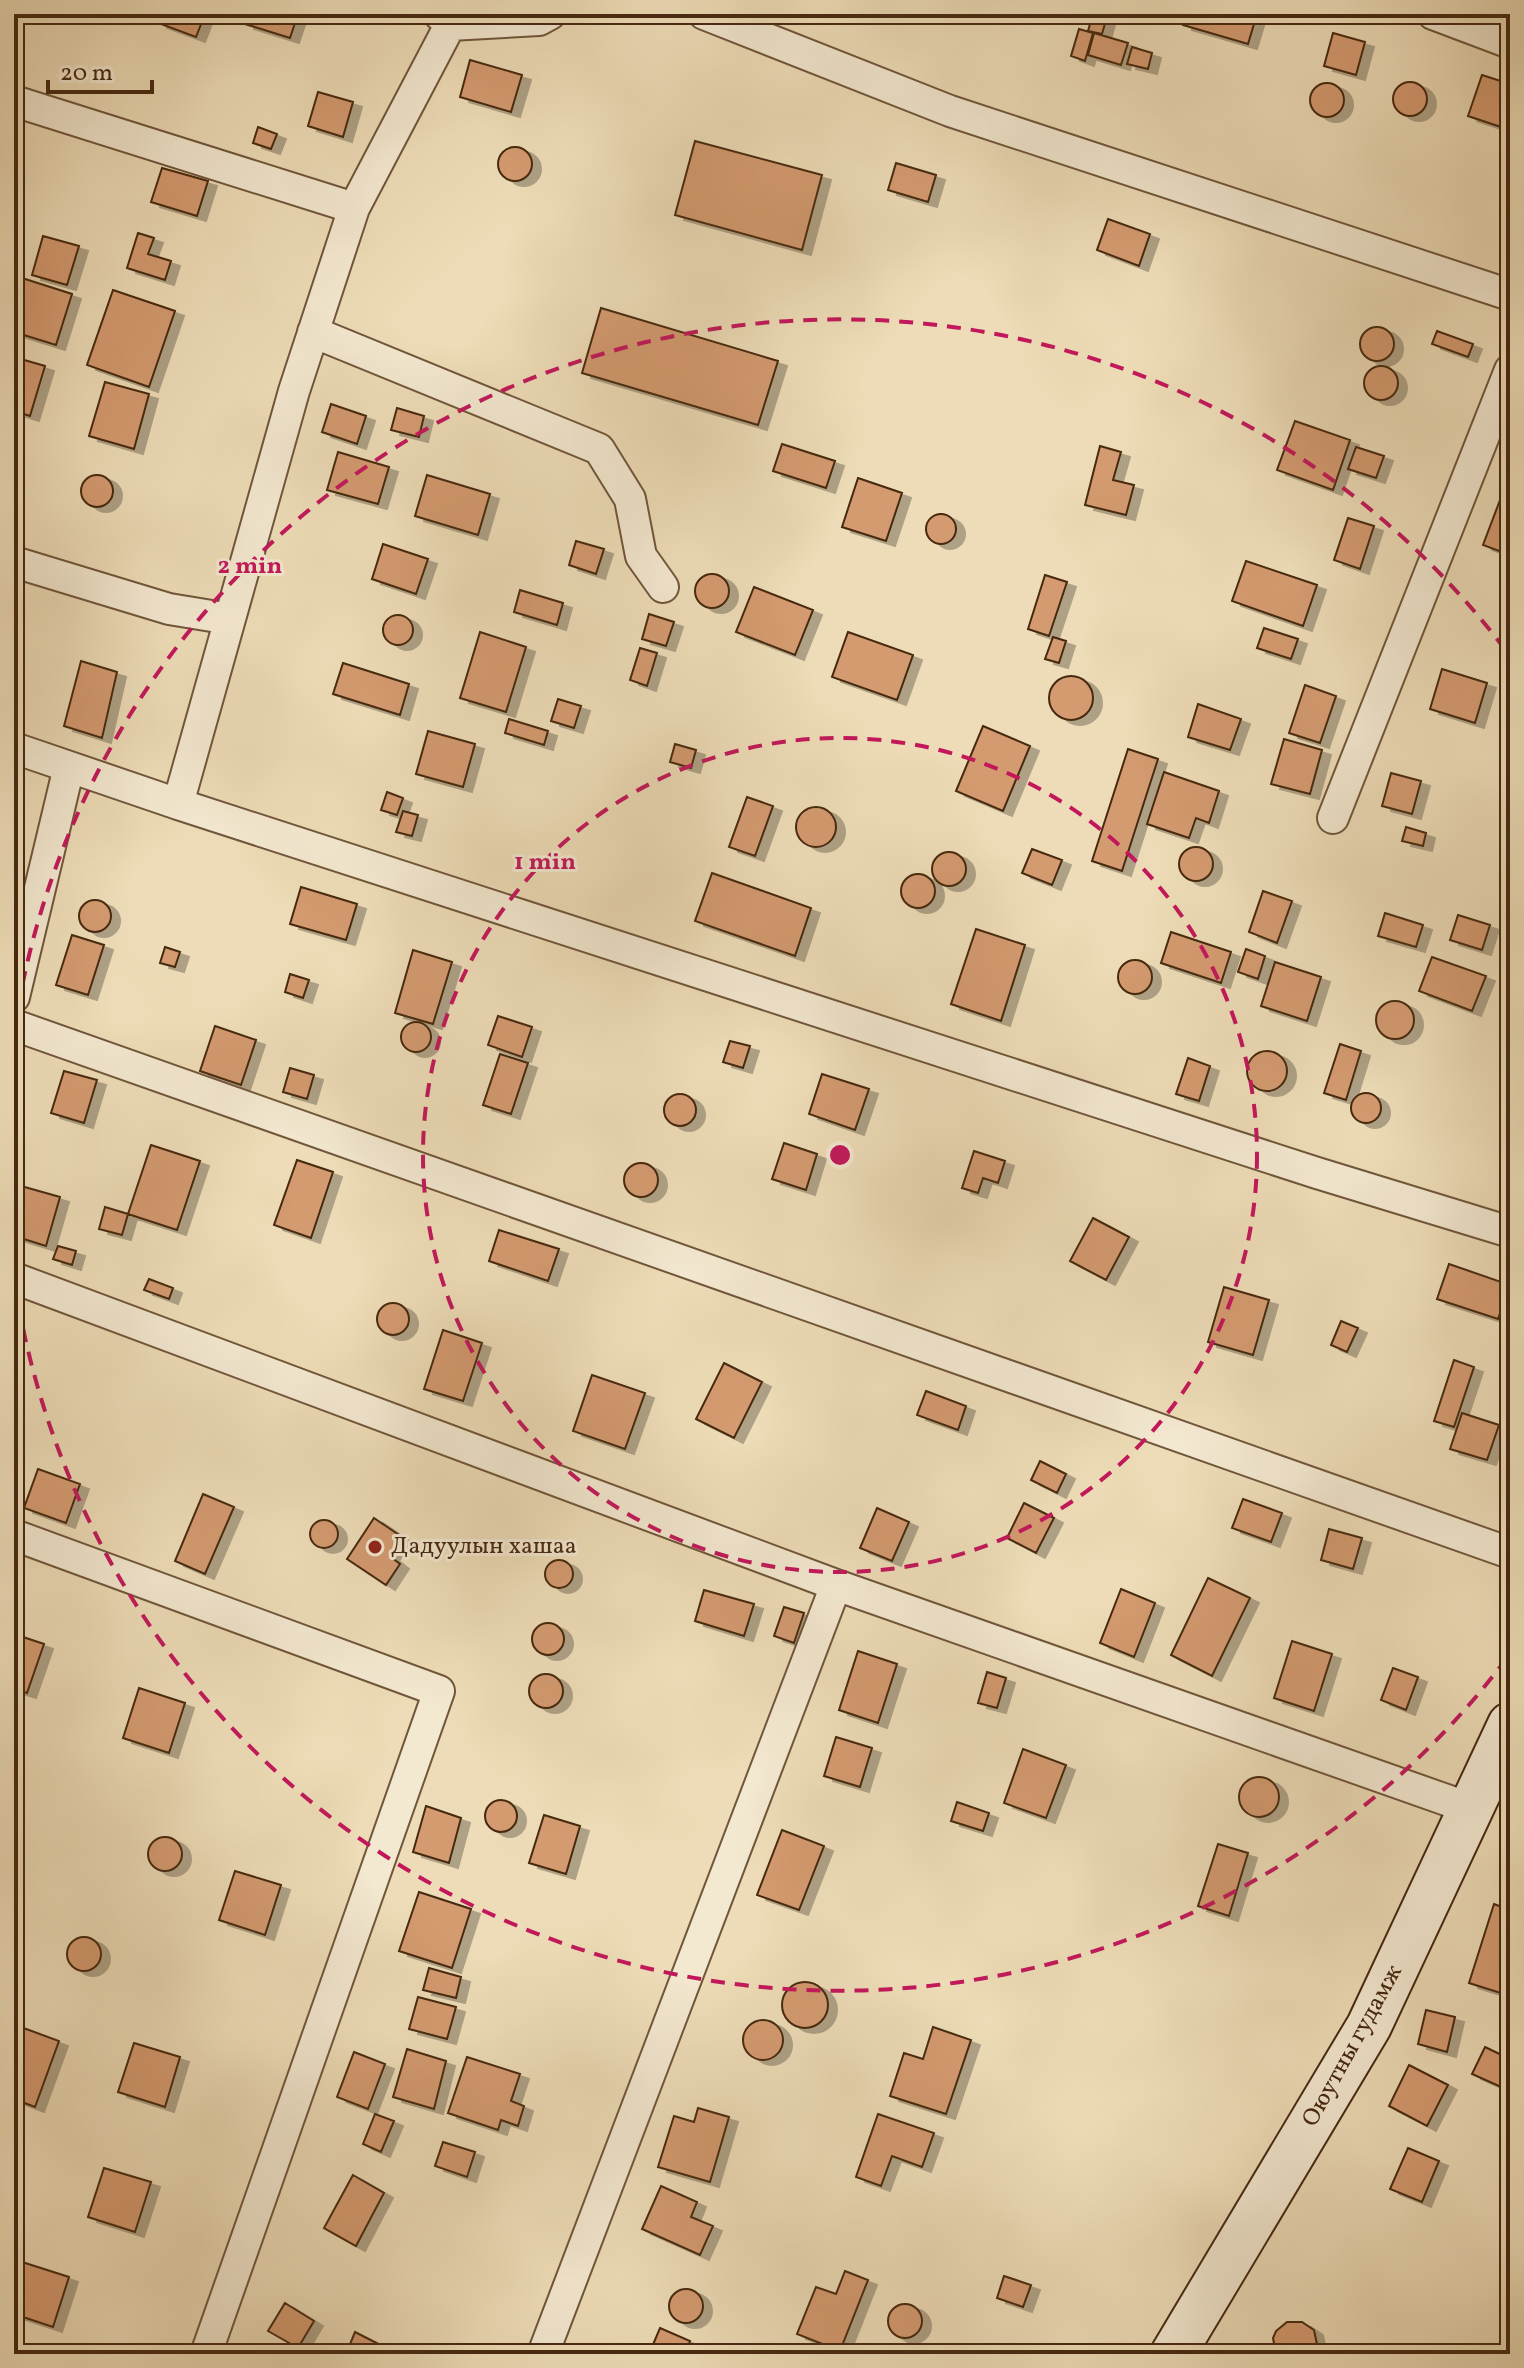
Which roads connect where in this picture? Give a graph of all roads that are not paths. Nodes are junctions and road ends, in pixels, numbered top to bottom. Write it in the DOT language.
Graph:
graph roads {
  1 [pos="550,14"];
  2 [pos="704,14"];
  3 [pos="1433,14"];
  4 [pos="444,20"];
  5 [pos="1510,43"];
  6 [pos="14,101"];
  7 [pos="354,208"];
  8 [pos="1510,295"];
  9 [pos="313,332"];
  10 [pos="1510,370"];
  11 [pos="14,562"];
  12 [pos="663,587"];
  13 [pos="230,619"];
  14 [pos="14,748"];
  15 [pos="69,767"];
  16 [pos="178,804"];
  17 [pos="1333,818"];
  18 [pos="14,997"];
  19 [pos="14,1025"];
  20 [pos="1510,1232"];
  21 [pos="14,1278"];
  22 [pos="14,1535"];
  23 [pos="1510,1553"];
  24 [pos="836,1585"];
  25 [pos="1510,1725"];
  26 [pos="1472,1809"];
  27 [pos="206,2354"];
  28 [pos="543,2354"];
  29 [pos="1173,2354"];
  1 -- 4 [label="street"];
  2 -- 8 [label="street"];
  3 -- 5 [label="street"];
  4 -- 7 [label="street"];
  6 -- 7 [label="street"];
  7 -- 9 [label="street"];
  9 -- 12 [label="street"];
  9 -- 13 [label="street"];
  10 -- 17 [label="street"];
  11 -- 13 [label="street"];
  13 -- 16 [label="street"];
  14 -- 15 [label="street"];
  15 -- 16 [label="street"];
  15 -- 18 [label="street"];
  16 -- 20 [label="street"];
  19 -- 23 [label="street"];
  21 -- 24 [label="street"];
  22 -- 27 [label="street"];
  24 -- 26 [label="street"];
  24 -- 28 [label="street"];
  25 -- 26 [label="street, Оюутны гудамж"];
  26 -- 29 [label="street, Оюутны гудамж"];
}
